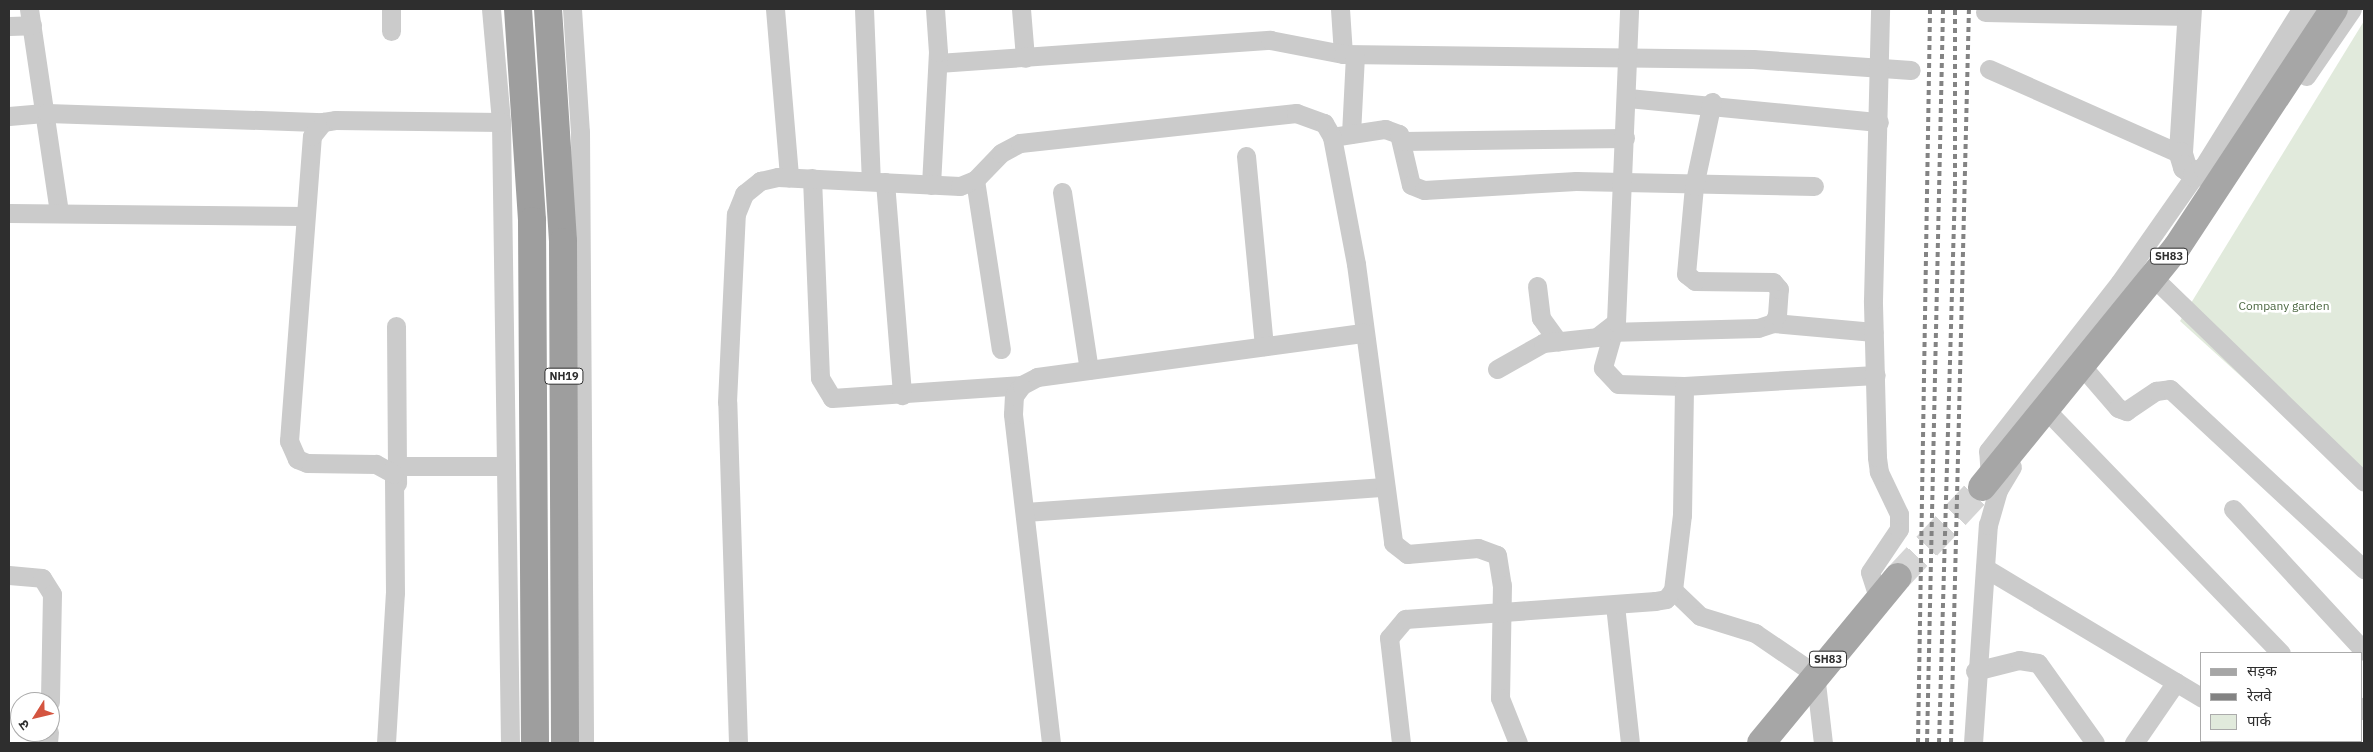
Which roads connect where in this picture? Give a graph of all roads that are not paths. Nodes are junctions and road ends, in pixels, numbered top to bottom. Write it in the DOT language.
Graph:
graph roads {
  1 [pos="391,9"];
  2 [pos="491,9"];
  3 [pos="518,9"];
  4 [pos="548,9"];
  5 [pos="572,9"];
  6 [pos="776,9"];
  7 [pos="864,9"];
  8 [pos="935,9"];
  9 [pos="1021,9"];
  10 [pos="1340,9"];
  11 [pos="1629,9"];
  12 [pos="1875,9"];
  13 [pos="1880,9"];
  14 [pos="1890,9"];
  15 [pos="2305,9"];
  16 [pos="2334,9"];
  17 [pos="2352,9"];
  18 [pos="2076,11"];
  19 [pos="1985,12"];
  20 [pos="2190,13"];
  21 [pos="31,17"];
  22 [pos="9,26"];
  23 [pos="391,31"];
  24 [pos="1349,54"];
  25 [pos="1624,55"];
  26 [pos="1025,58"];
  27 [pos="938,63"];
  28 [pos="1878,69"];
  29 [pos="1989,69"];
  30 [pos="1911,70"];
  31 [pos="1628,98"];
  32 [pos="1712,102"];
  33 [pos="47,113"];
  34 [pos="9,116"];
  35 [pos="323,122"];
  36 [pos="501,122"];
  37 [pos="1879,122"];
  38 [pos="1351,134"];
  39 [pos="1332,137"];
  40 [pos="1625,138"];
  41 [pos="1403,142"];
  42 [pos="2180,154"];
  43 [pos="1246,156"];
  44 [pos="2195,175"];
  45 [pos="789,177"];
  46 [pos="812,178"];
  47 [pos="975,180"];
  48 [pos="1622,180"];
  49 [pos="878,182"];
  50 [pos="931,184"];
  51 [pos="1694,186"];
  52 [pos="1814,186"];
  53 [pos="1062,192"];
  54 [pos="9,213"];
  55 [pos="59,213"];
  56 [pos="306,216"];
  57 [pos="2160,284"];
  58 [pos="1537,286"];
  59 [pos="1773,323"];
  60 [pos="396,326"];
  61 [pos="1611,332"];
  62 [pos="1874,332"];
  63 [pos="1364,333"];
  64 [pos="1558,340"];
  65 [pos="1264,346"];
  66 [pos="1001,350"];
  67 [pos="1498,369"];
  68 [pos="1089,370"];
  69 [pos="2087,372"];
  70 [pos="1876,375"];
  71 [pos="1022,385"];
  72 [pos="1684,386"];
  73 [pos="902,395"];
  74 [pos="2051,415"];
  75 [pos="506,466"];
  76 [pos="397,475"];
  77 [pos="1986,482"];
  78 [pos="2364,482"];
  79 [pos="1384,488"];
  80 [pos="2233,509"];
  81 [pos="1025,512"];
  82 [pos="1985,568"];
  83 [pos="2364,569"];
  84 [pos="9,575"];
  85 [pos="1898,577"];
  86 [pos="1673,590"];
  87 [pos="1879,600"];
  88 [pos="1615,606"];
  89 [pos="1501,615"];
  90 [pos="2364,651"];
  91 [pos="2280,652"];
  92 [pos="1975,671"];
  93 [pos="1815,674"];
  94 [pos="2176,682"];
  95 [pos="50,692"];
  96 [pos="2200,697"];
  97 [pos="386,743"];
  98 [pos="510,743"];
  99 [pos="535,743"];
  100 [pos="565,743"];
  101 [pos="584,743"];
  102 [pos="738,743"];
  103 [pos="1051,743"];
  104 [pos="1402,743"];
  105 [pos="1518,743"];
  106 [pos="1630,743"];
  107 [pos="1761,743"];
  108 [pos="1823,743"];
  109 [pos="1973,743"];
  110 [pos="2095,743"];
  111 [pos="2134,743"];
  1 -- 23 [label="street"];
  2 -- 36 [label="street"];
  3 -- 99 [label="highway, NH19"];
  4 -- 100 [label="highway, NH19"];
  5 -- 101 [label="street"];
  6 -- 45 [label="street"];
  7 -- 49 [label="street"];
  8 -- 27 [label="street"];
  9 -- 26 [label="street"];
  10 -- 24 [label="street"];
  11 -- 25 [label="street"];
  12 -- 13 [label="street"];
  13 -- 14 [label="street"];
  13 -- 28 [label="street"];
  15 -- 44 [label="street"];
  16 -- 77 [label="main road, SH83"];
  17 -- 57 [label="street"];
  18 -- 19 [label="street"];
  18 -- 20 [label="street"];
  20 -- 42 [label="street"];
  21 -- 22 [label="street"];
  21 -- 33 [label="street"];
  24 -- 25 [label="street"];
  24 -- 26 [label="street"];
  24 -- 38 [label="street"];
  25 -- 28 [label="street"];
  25 -- 31 [label="street"];
  26 -- 27 [label="street"];
  27 -- 50 [label="street"];
  28 -- 30 [label="street"];
  28 -- 37 [label="street"];
  29 -- 42 [label="street"];
  31 -- 32 [label="street"];
  31 -- 40 [label="street"];
  32 -- 37 [label="street"];
  32 -- 51 [label="street"];
  33 -- 34 [label="street"];
  33 -- 35 [label="street"];
  33 -- 55 [label="street"];
  35 -- 36 [label="street"];
  35 -- 56 [label="street"];
  36 -- 75 [label="street"];
  37 -- 62 [label="street"];
  38 -- 39 [label="street"];
  38 -- 41 [label="street"];
  39 -- 47 [label="street"];
  39 -- 63 [label="street"];
  40 -- 41 [label="street"];
  40 -- 48 [label="street"];
  41 -- 48 [label="street"];
  42 -- 44 [label="street"];
  43 -- 65 [label="street"];
  44 -- 77 [label="street"];
  45 -- 46 [label="street"];
  45 -- 102 [label="street"];
  46 -- 49 [label="street"];
  46 -- 73 [label="street"];
  47 -- 50 [label="street"];
  47 -- 66 [label="street"];
  48 -- 51 [label="street"];
  48 -- 61 [label="street"];
  49 -- 50 [label="street"];
  49 -- 73 [label="street"];
  51 -- 52 [label="street"];
  51 -- 59 [label="street"];
  53 -- 68 [label="street"];
  54 -- 55 [label="street"];
  55 -- 56 [label="street"];
  56 -- 76 [label="street"];
  57 -- 69 [label="street"];
  57 -- 78 [label="street"];
  58 -- 64 [label="street"];
  59 -- 61 [label="street"];
  59 -- 62 [label="street"];
  60 -- 76 [label="street"];
  61 -- 64 [label="street"];
  61 -- 72 [label="street"];
  62 -- 70 [label="street"];
  63 -- 65 [label="street"];
  63 -- 79 [label="street"];
  64 -- 67 [label="street"];
  65 -- 68 [label="street"];
  68 -- 71 [label="street"];
  69 -- 74 [label="street"];
  69 -- 83 [label="street"];
  70 -- 72 [label="street"];
  70 -- 87 [label="street"];
  71 -- 73 [label="street"];
  71 -- 81 [label="street"];
  72 -- 86 [label="street"];
  74 -- 82 [label="street"];
  74 -- 91 [label="street"];
  75 -- 76 [label="street"];
  75 -- 98 [label="street"];
  76 -- 97 [label="street"];
  79 -- 81 [label="street"];
  79 -- 89 [label="street"];
  80 -- 90 [label="street"];
  81 -- 103 [label="street"];
  82 -- 92 [label="street"];
  82 -- 94 [label="street"];
  84 -- 95 [label="street"];
  85 -- 87 [label="main road, SH83"];
  86 -- 88 [label="street"];
  86 -- 93 [label="street"];
  87 -- 93 [label="main road, SH83"];
  88 -- 89 [label="street"];
  88 -- 106 [label="street"];
  89 -- 104 [label="street"];
  89 -- 105 [label="street"];
  92 -- 109 [label="street"];
  92 -- 110 [label="street"];
  93 -- 107 [label="main road, SH83"];
  93 -- 108 [label="street"];
  94 -- 96 [label="street"];
  94 -- 111 [label="street"];
}
